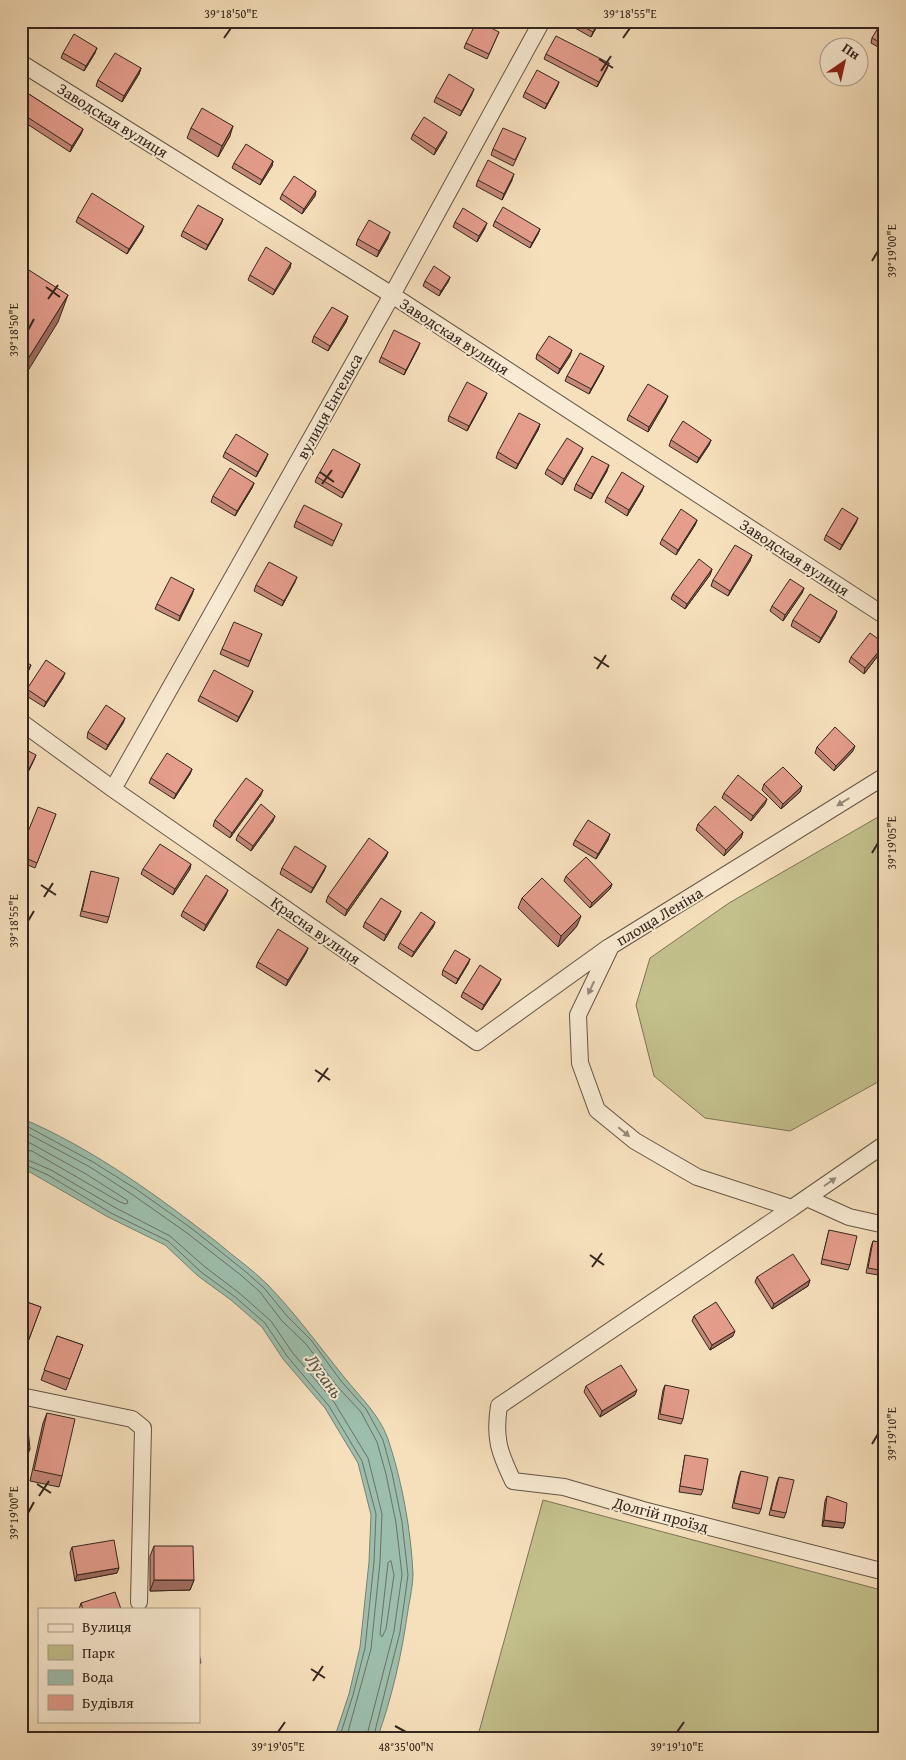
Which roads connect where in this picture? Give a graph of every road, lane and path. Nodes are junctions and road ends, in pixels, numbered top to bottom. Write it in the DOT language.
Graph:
graph roads {
  1 [pos="542,21"];
  2 [pos="21,63"];
  3 [pos="392,295"];
  4 [pos="885,616"];
  5 [pos="21,722"];
  6 [pos="885,776"];
  7 [pos="113,789"];
  8 [pos="611,946"];
  9 [pos="885,1144"];
  10 [pos="807,1198"];
  11 [pos="792,1208"];
  12 [pos="885,1225"];
  13 [pos="21,1396"];
  14 [pos="885,1572"];
  15 [pos="139,1602"];
  1 -- 3 [label="street, вулиця Енгельса"];
  2 -- 3 [label="street, Заводская вулиця"];
  3 -- 4 [label="street, Заводская вулиця"];
  3 -- 7 [label="street, вулиця Енгельса"];
  5 -- 7 [label="street, Красна вулиця"];
  6 -- 8 [label="street, площа Леніна, one-way"];
  7 -- 8 [label="street, Красна вулиця"];
  8 -- 11 [label="street, площа Леніна, one-way"];
  10 -- 9 [label="street, one-way"];
  10 -- 11 [label="street"];
  10 -- 12 [label="street"];
  11 -- 14 [label="street, Долгій проїзд"];
  13 -- 15 [label="street"];
}
